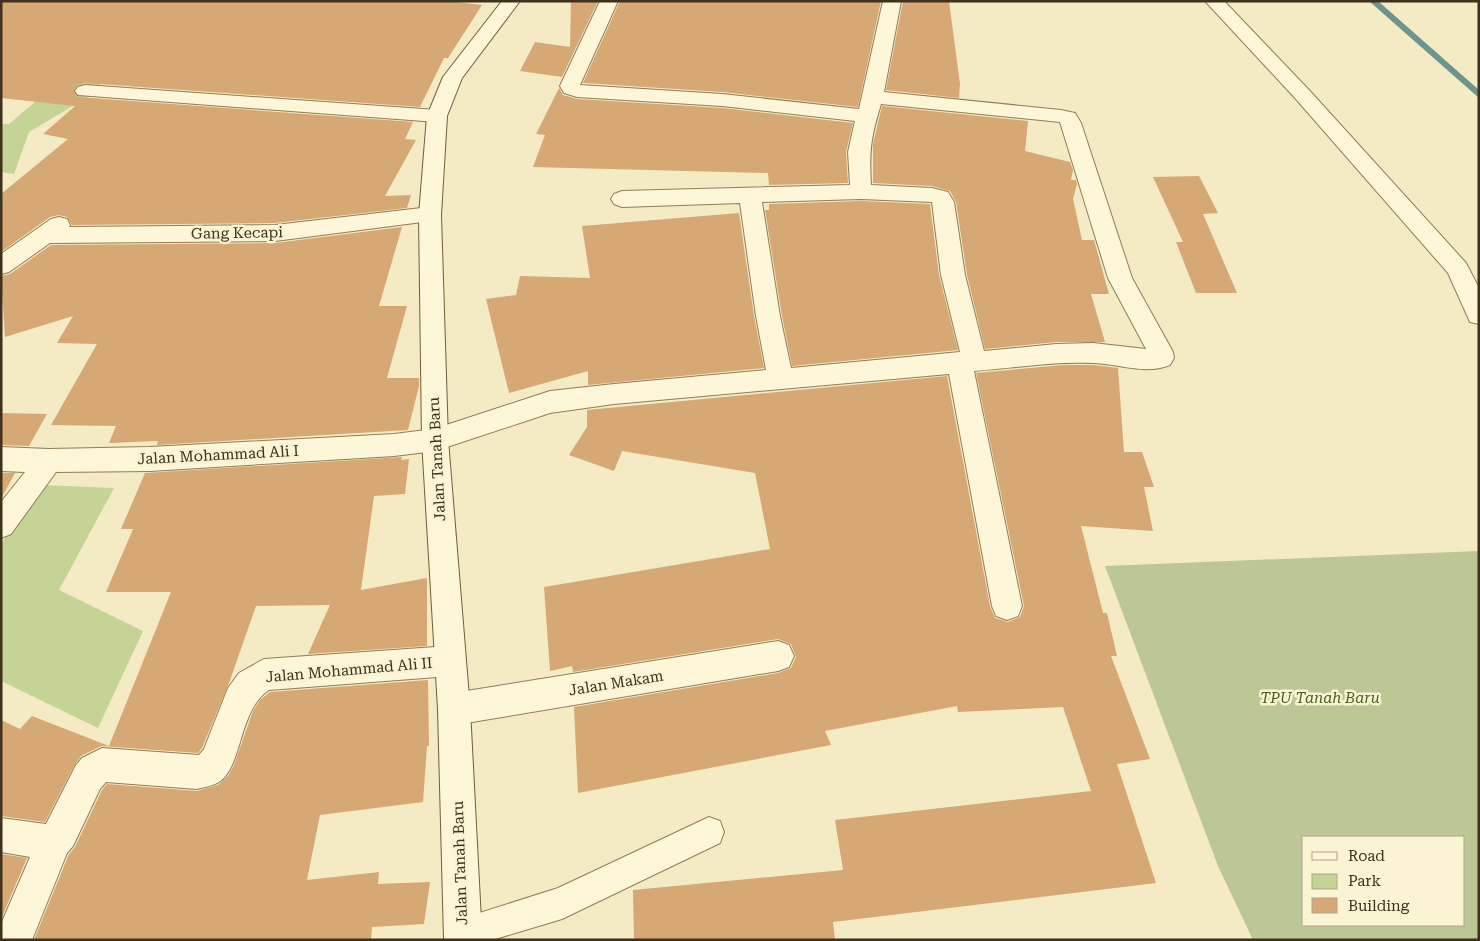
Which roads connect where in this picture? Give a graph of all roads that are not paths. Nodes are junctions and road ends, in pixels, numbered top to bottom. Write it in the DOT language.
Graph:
graph roads {
  1 [pos="511,1"];
  2 [pos="608,1"];
  3 [pos="892,1"];
  4 [pos="1214,1"];
  5 [pos="85,90"];
  6 [pos="870,106"];
  7 [pos="437,116"];
  8 [pos="860,192"];
  9 [pos="750,195"];
  10 [pos="622,199"];
  11 [pos="430,215"];
  12 [pos="70,218"];
  13 [pos="44,235"];
  14 [pos="1,266"];
  15 [pos="1479,315"];
  16 [pos="966,361"];
  17 [pos="780,378"];
  18 [pos="435,440"];
  19 [pos="1,459"];
  20 [pos="49,461"];
  21 [pos="1,525"];
  22 [pos="1007,606"];
  23 [pos="778,656"];
  24 [pos="450,661"];
  25 [pos="468,707"];
  26 [pos="710,832"];
  27 [pos="1,835"];
  28 [pos="54,840"];
  29 [pos="472,933"];
  30 [pos="13,940"];
  1 -- 7 [label="street, Jalan Tanah Baru"];
  2 -- 6 [label="street"];
  3 -- 6 [label="street"];
  4 -- 15 [label="street"];
  5 -- 7 [label="street"];
  6 -- 8 [label="street"];
  6 -- 16 [label="street, Jalan Mohammad Ali I"];
  7 -- 11 [label="street, Jalan Tanah Baru"];
  8 -- 9 [label="street"];
  8 -- 16 [label="street"];
  9 -- 10 [label="street"];
  9 -- 17 [label="street"];
  11 -- 13 [label="street, Gang Kecapi"];
  11 -- 18 [label="street, Jalan Tanah Baru"];
  12 -- 13 [label="street"];
  13 -- 14 [label="street"];
  16 -- 17 [label="street, Jalan Mohammad Ali I"];
  16 -- 22 [label="street"];
  17 -- 18 [label="street, Jalan Mohammad Ali I"];
  18 -- 20 [label="street, Jalan Mohammad Ali I"];
  18 -- 24 [label="street, Jalan Tanah Baru"];
  19 -- 20 [label="street, Jalan Mohammad Ali I"];
  20 -- 21 [label="street"];
  23 -- 25 [label="street, Jalan Makam"];
  24 -- 25 [label="street, Jalan Tanah Baru"];
  24 -- 28 [label="street, Jalan Mohammad Ali II"];
  25 -- 29 [label="street, Jalan Tanah Baru"];
  26 -- 29 [label="lane"];
  27 -- 28 [label="street"];
  28 -- 30 [label="street"];
}
